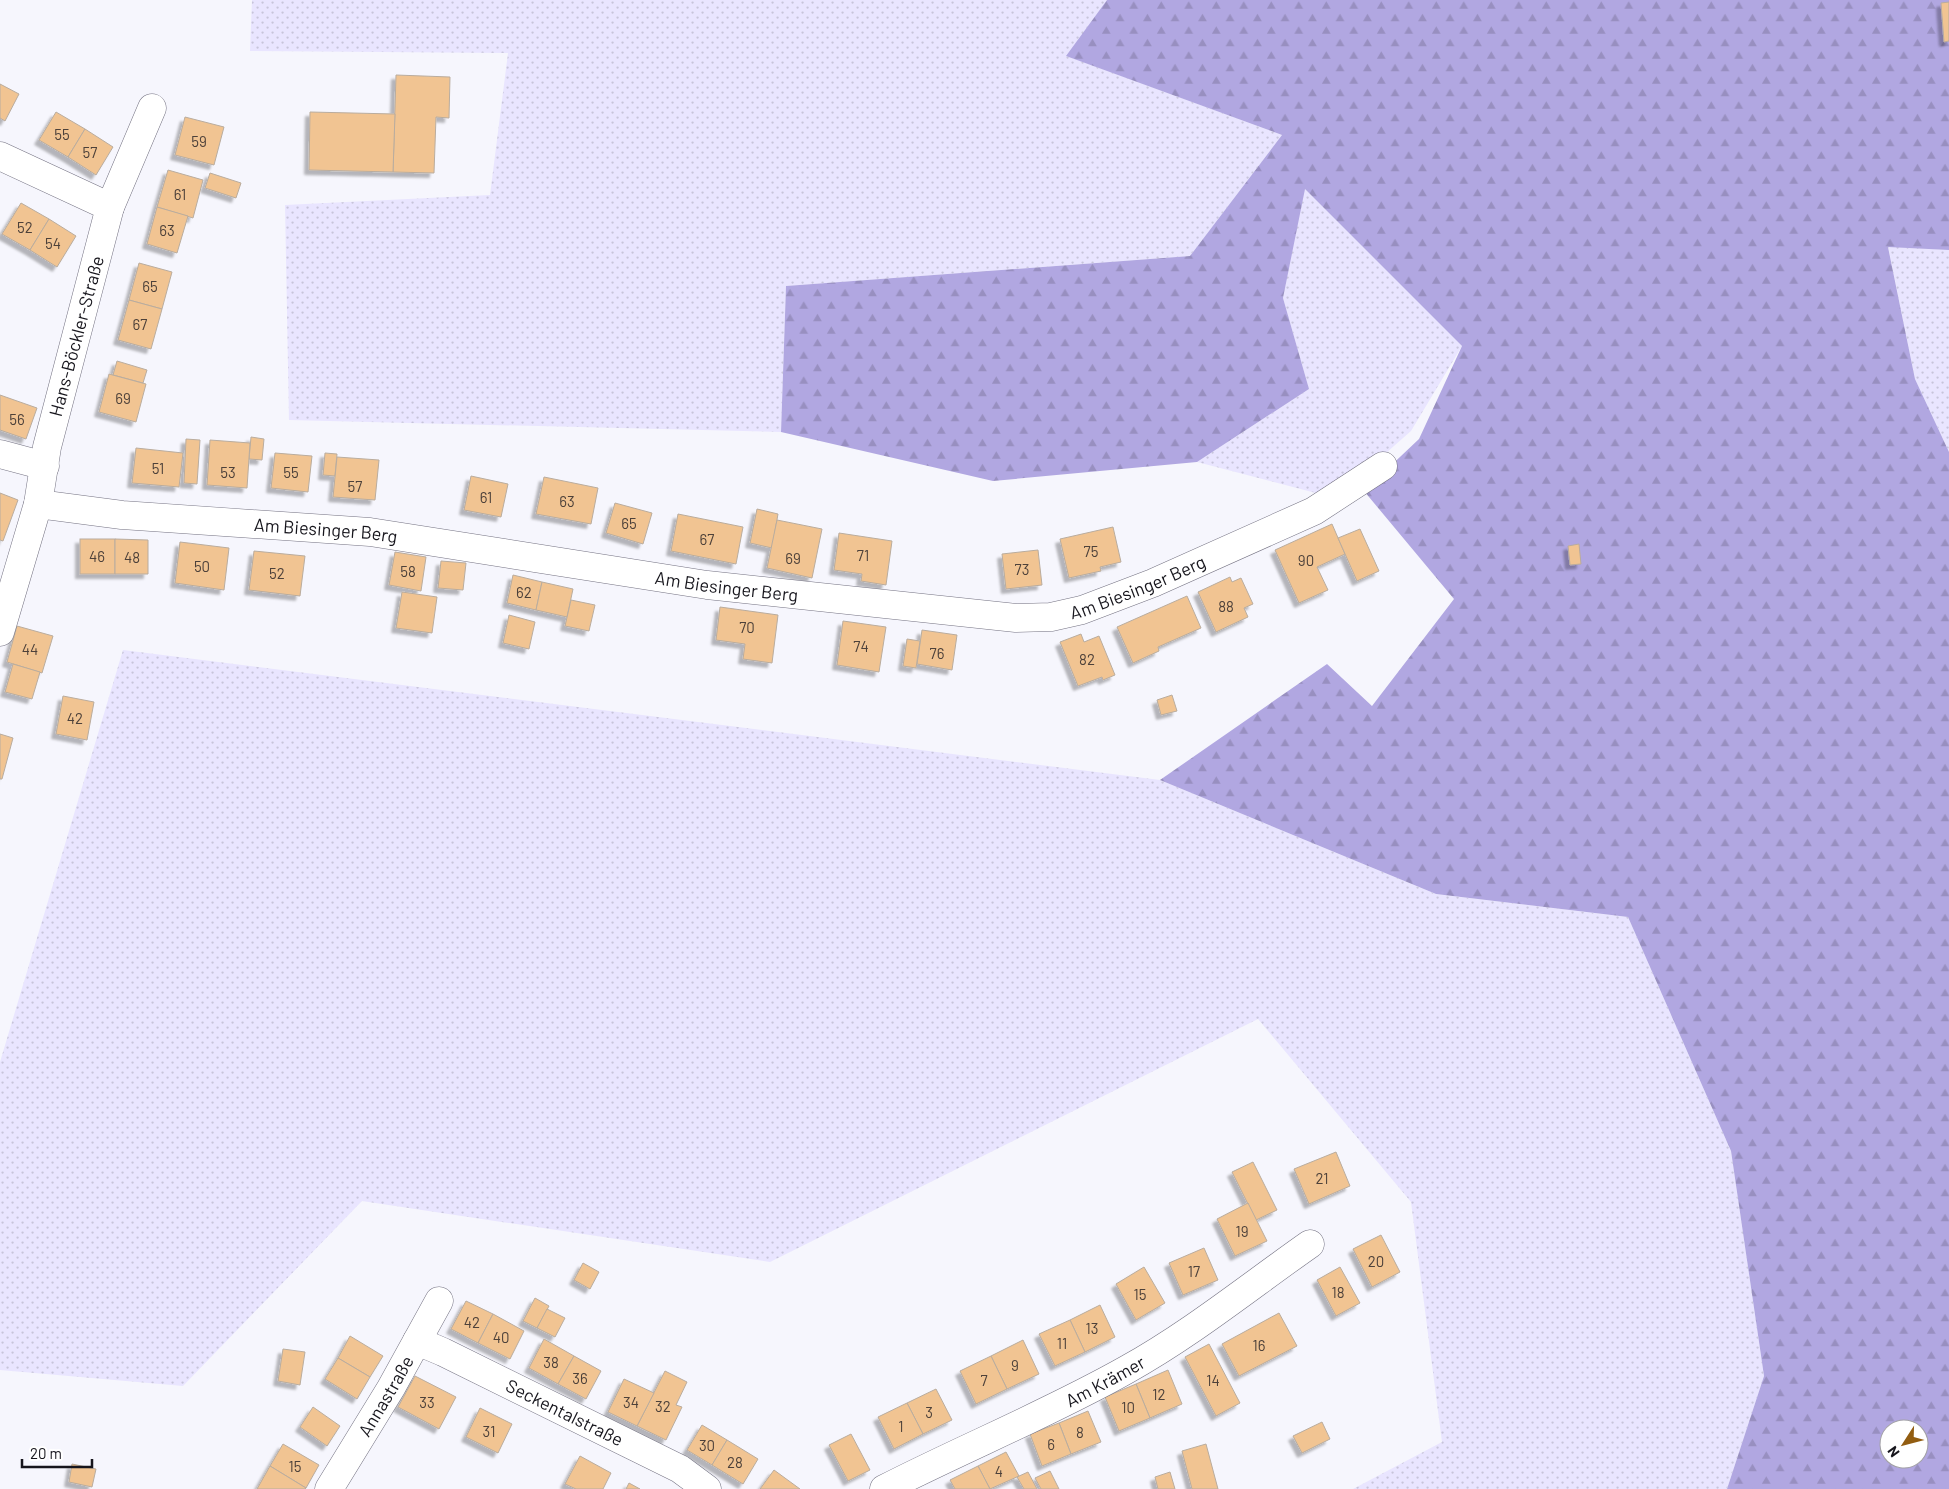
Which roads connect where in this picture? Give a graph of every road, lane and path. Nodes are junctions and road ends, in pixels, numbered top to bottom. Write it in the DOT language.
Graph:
graph roads {
  1 [pos="152,108"];
  2 [pos="0,156"];
  3 [pos="110,207"];
  4 [pos="0,454"];
  5 [pos="45,466"];
  6 [pos="1383,466"];
  7 [pos="38,504"];
  8 [pos="0,632"];
  9 [pos="1310,1244"];
  10 [pos="440,1301"];
  11 [pos="418,1341"];
  12 [pos="329,1489"];
  13 [pos="707,1489"];
  14 [pos="884,1489"];
  1 -- 3 [label="street, Hans-Böckler-Straße"];
  2 -- 3 [label="street"];
  3 -- 5 [label="street, Hans-Böckler-Straße"];
  4 -- 5 [label="street"];
  5 -- 7 [label="street"];
  6 -- 7 [label="street, Am Biesinger Berg"];
  7 -- 8 [label="street"];
  9 -- 14 [label="street, Am Krämer"];
  10 -- 11 [label="street, Annastraße"];
  11 -- 12 [label="street, Annastraße"];
  11 -- 13 [label="street, Seckentalstraße"];
}
